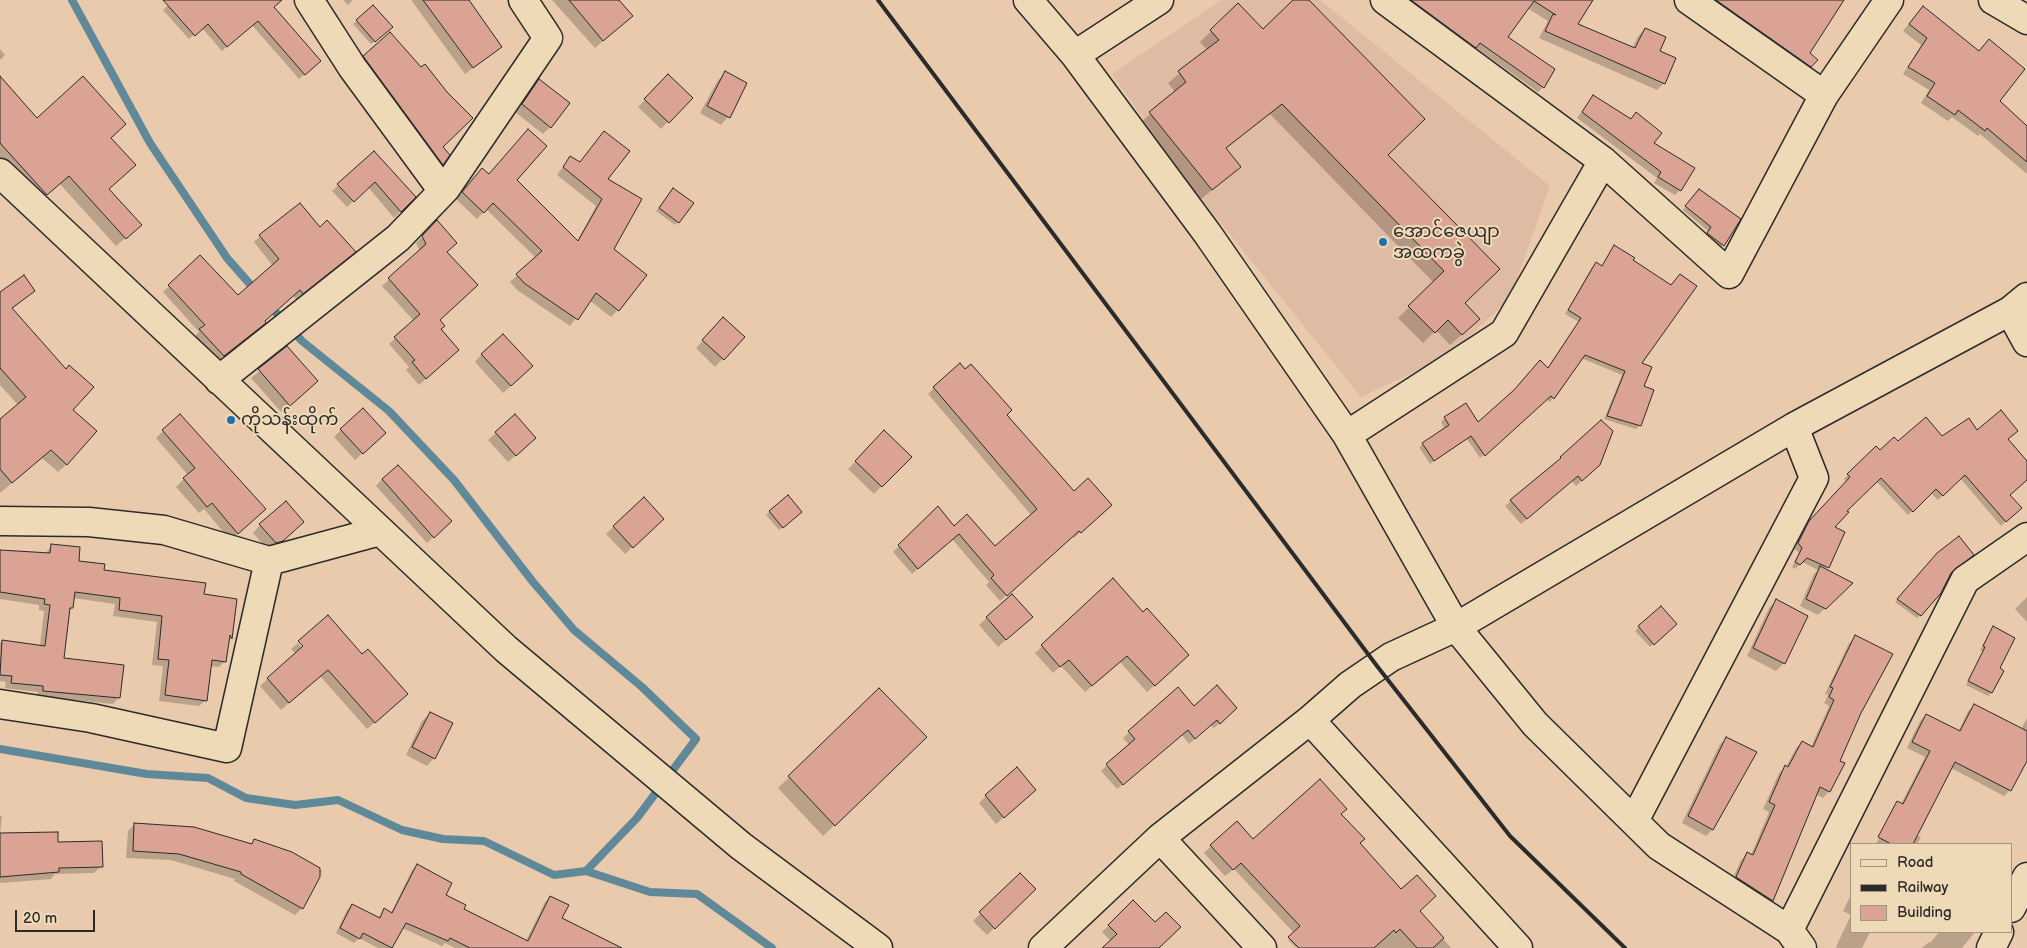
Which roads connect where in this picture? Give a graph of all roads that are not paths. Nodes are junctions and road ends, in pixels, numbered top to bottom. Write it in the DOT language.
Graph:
graph roads {
  1 [pos="309,0"];
  2 [pos="524,0"];
  3 [pos="1028,0"];
  4 [pos="1159,0"];
  5 [pos="1385,0"];
  6 [pos="1689,0"];
  7 [pos="1889,0"];
  8 [pos="1993,0"];
  9 [pos="2027,20"];
  10 [pos="1075,55"];
  11 [pos="1824,95"];
  12 [pos="1603,161"];
  13 [pos="0,172"];
  14 [pos="443,191"];
  15 [pos="2018,304"];
  16 [pos="2027,342"];
  17 [pos="219,380"];
  18 [pos="1794,427"];
  19 [pos="1347,435"];
  20 [pos="0,521"];
  21 [pos="380,531"];
  22 [pos="2027,537"];
  23 [pos="270,562"];
  24 [pos="1456,627"];
  25 [pos="0,704"];
  26 [pos="1310,720"];
  27 [pos="1634,821"];
  28 [pos="1160,838"];
  29 [pos="2027,877"];
  30 [pos="2012,906"];
  31 [pos="1998,933"];
  32 [pos="1796,939"];
  33 [pos="878,948"];
  34 [pos="1043,948"];
  35 [pos="1262,948"];
  36 [pos="1518,948"];
  37 [pos="1991,948"];
  1 -- 14 [label="street"];
  2 -- 14 [label="street"];
  3 -- 10 [label="street"];
  4 -- 10 [label="street"];
  5 -- 12 [label="street"];
  6 -- 11 [label="street"];
  7 -- 11 [label="street"];
  8 -- 9 [label="street"];
  10 -- 19 [label="street"];
  11 -- 12 [label="street"];
  12 -- 19 [label="street"];
  13 -- 17 [label="street"];
  14 -- 17 [label="street"];
  15 -- 16 [label="street"];
  15 -- 18 [label="street"];
  17 -- 21 [label="street"];
  18 -- 24 [label="street"];
  18 -- 27 [label="street"];
  19 -- 24 [label="street"];
  20 -- 23 [label="street"];
  21 -- 23 [label="street"];
  21 -- 33 [label="street"];
  22 -- 32 [label="street"];
  23 -- 25 [label="street"];
  24 -- 26 [label="street"];
  24 -- 27 [label="street"];
  26 -- 28 [label="street"];
  26 -- 36 [label="street"];
  27 -- 32 [label="street"];
  28 -- 34 [label="street"];
  28 -- 35 [label="street"];
  29 -- 30 [label="street"];
  31 -- 37 [label="street"];
}
